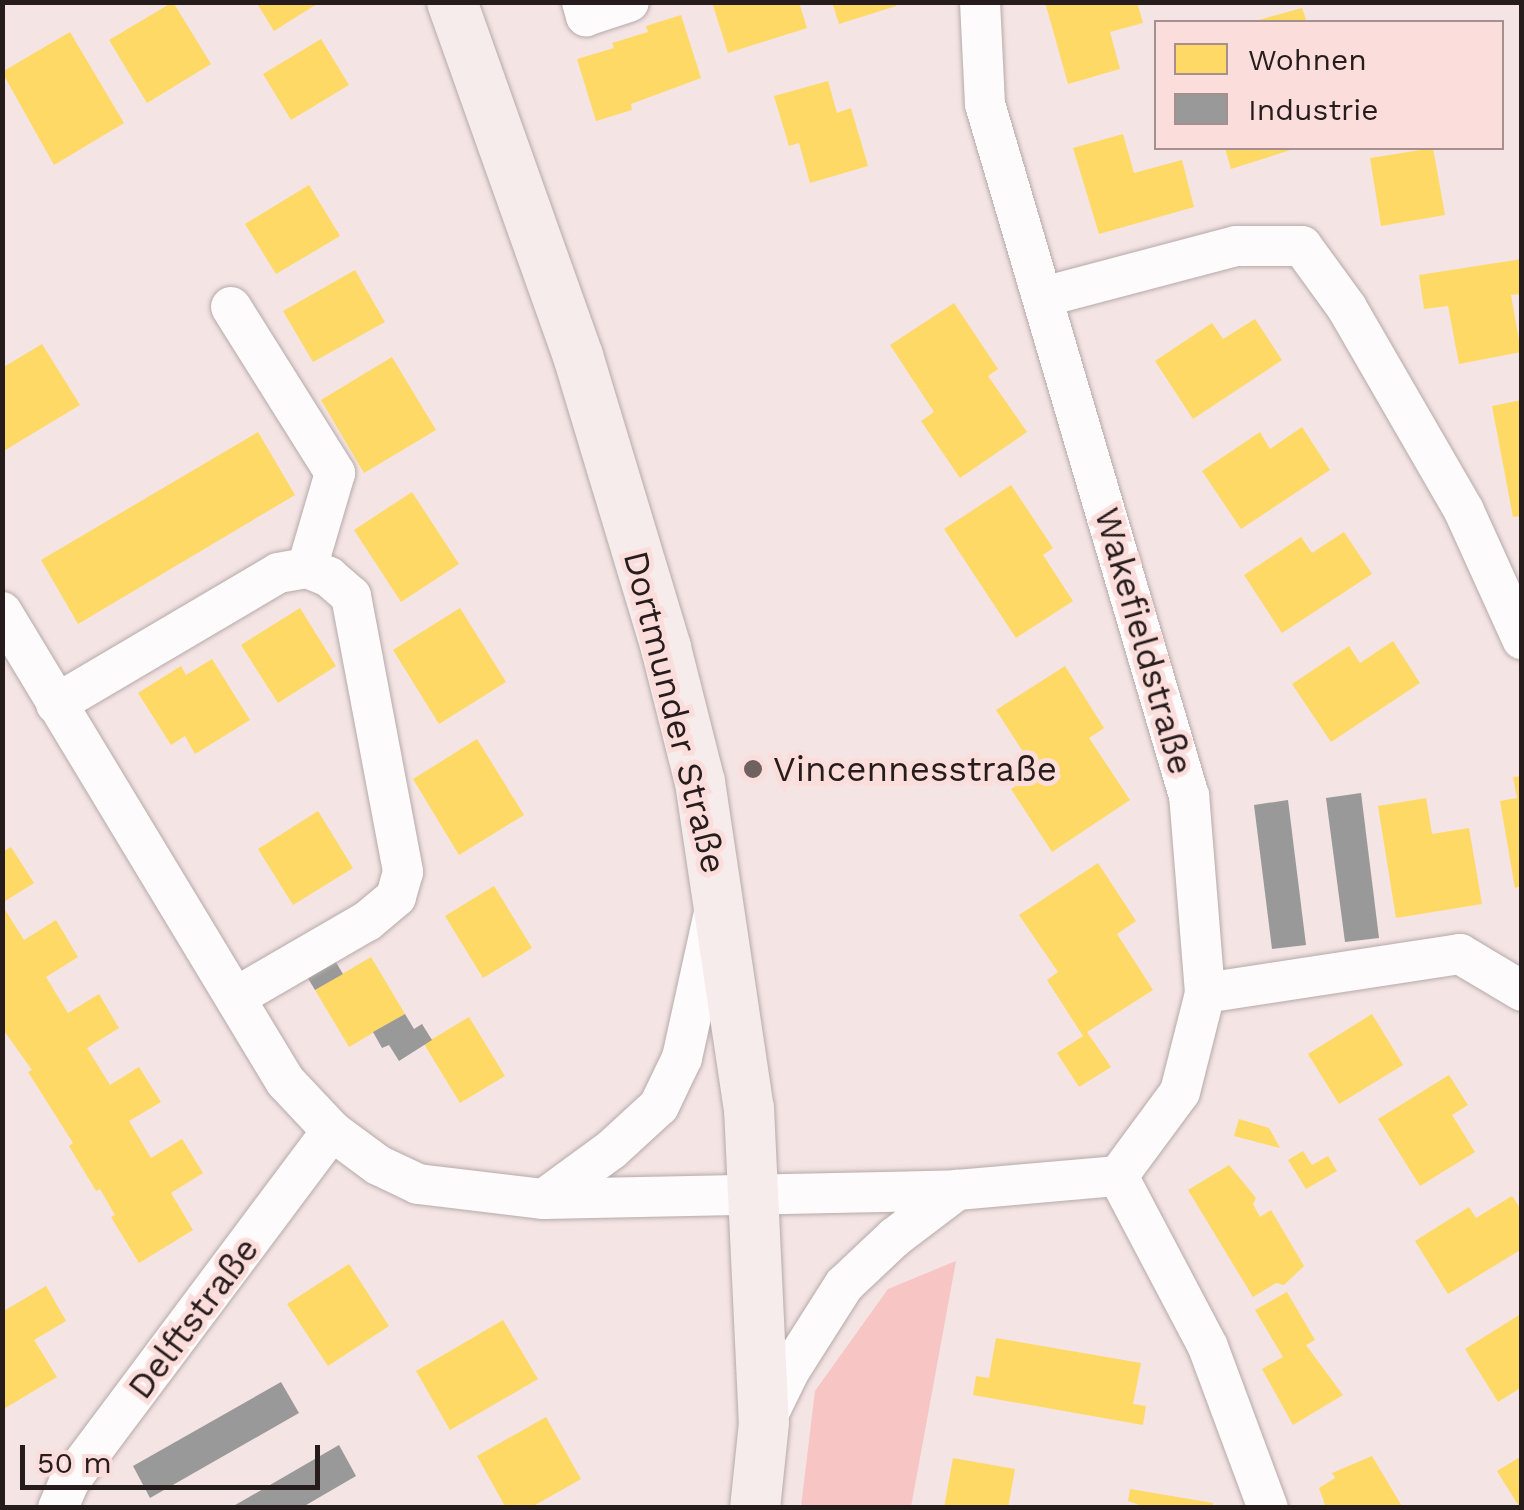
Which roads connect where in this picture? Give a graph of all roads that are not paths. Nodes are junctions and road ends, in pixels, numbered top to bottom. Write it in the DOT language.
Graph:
graph roads {
  1 [pos="452,2"];
  2 [pos="582,2"];
  3 [pos="629,2"];
  4 [pos="980,2"];
  5 [pos="1043,297"];
  6 [pos="230,307"];
  7 [pos="307,568"];
  8 [pos="2,612"];
  9 [pos="1522,639"];
  10 [pos="56,704"];
  11 [pos="719,892"];
  12 [pos="1522,991"];
  13 [pos="1205,992"];
  14 [pos="236,997"];
  15 [pos="332,1130"];
  16 [pos="1118,1176"];
  17 [pos="956,1190"];
  18 [pos="754,1194"];
  19 [pos="544,1199"];
  20 [pos="764,1424"];
  21 [pos="58,1508"];
  22 [pos="755,1508"];
  23 [pos="1268,1508"];
  1 -- 11 [label="main road, Dortmunder Straße"];
  2 -- 3 [label="street"];
  4 -- 5 [label="street, Wakefieldstraße"];
  5 -- 9 [label="street"];
  5 -- 13 [label="street, Wakefieldstraße"];
  6 -- 7 [label="street"];
  7 -- 10 [label="street"];
  7 -- 14 [label="street"];
  8 -- 10 [label="street"];
  10 -- 14 [label="street"];
  11 -- 18 [label="main road, Dortmunder Straße"];
  11 -- 19 [label="street"];
  12 -- 13 [label="street"];
  13 -- 16 [label="street, Wakefieldstraße"];
  14 -- 15 [label="street"];
  15 -- 19 [label="street"];
  15 -- 21 [label="street, Delftstraße"];
  16 -- 17 [label="street"];
  16 -- 23 [label="street"];
  17 -- 18 [label="street"];
  17 -- 20 [label="street"];
  18 -- 19 [label="street"];
  18 -- 20 [label="main road, Dortmunder Straße"];
  20 -- 22 [label="main road, Dortmunder Straße"];
}
